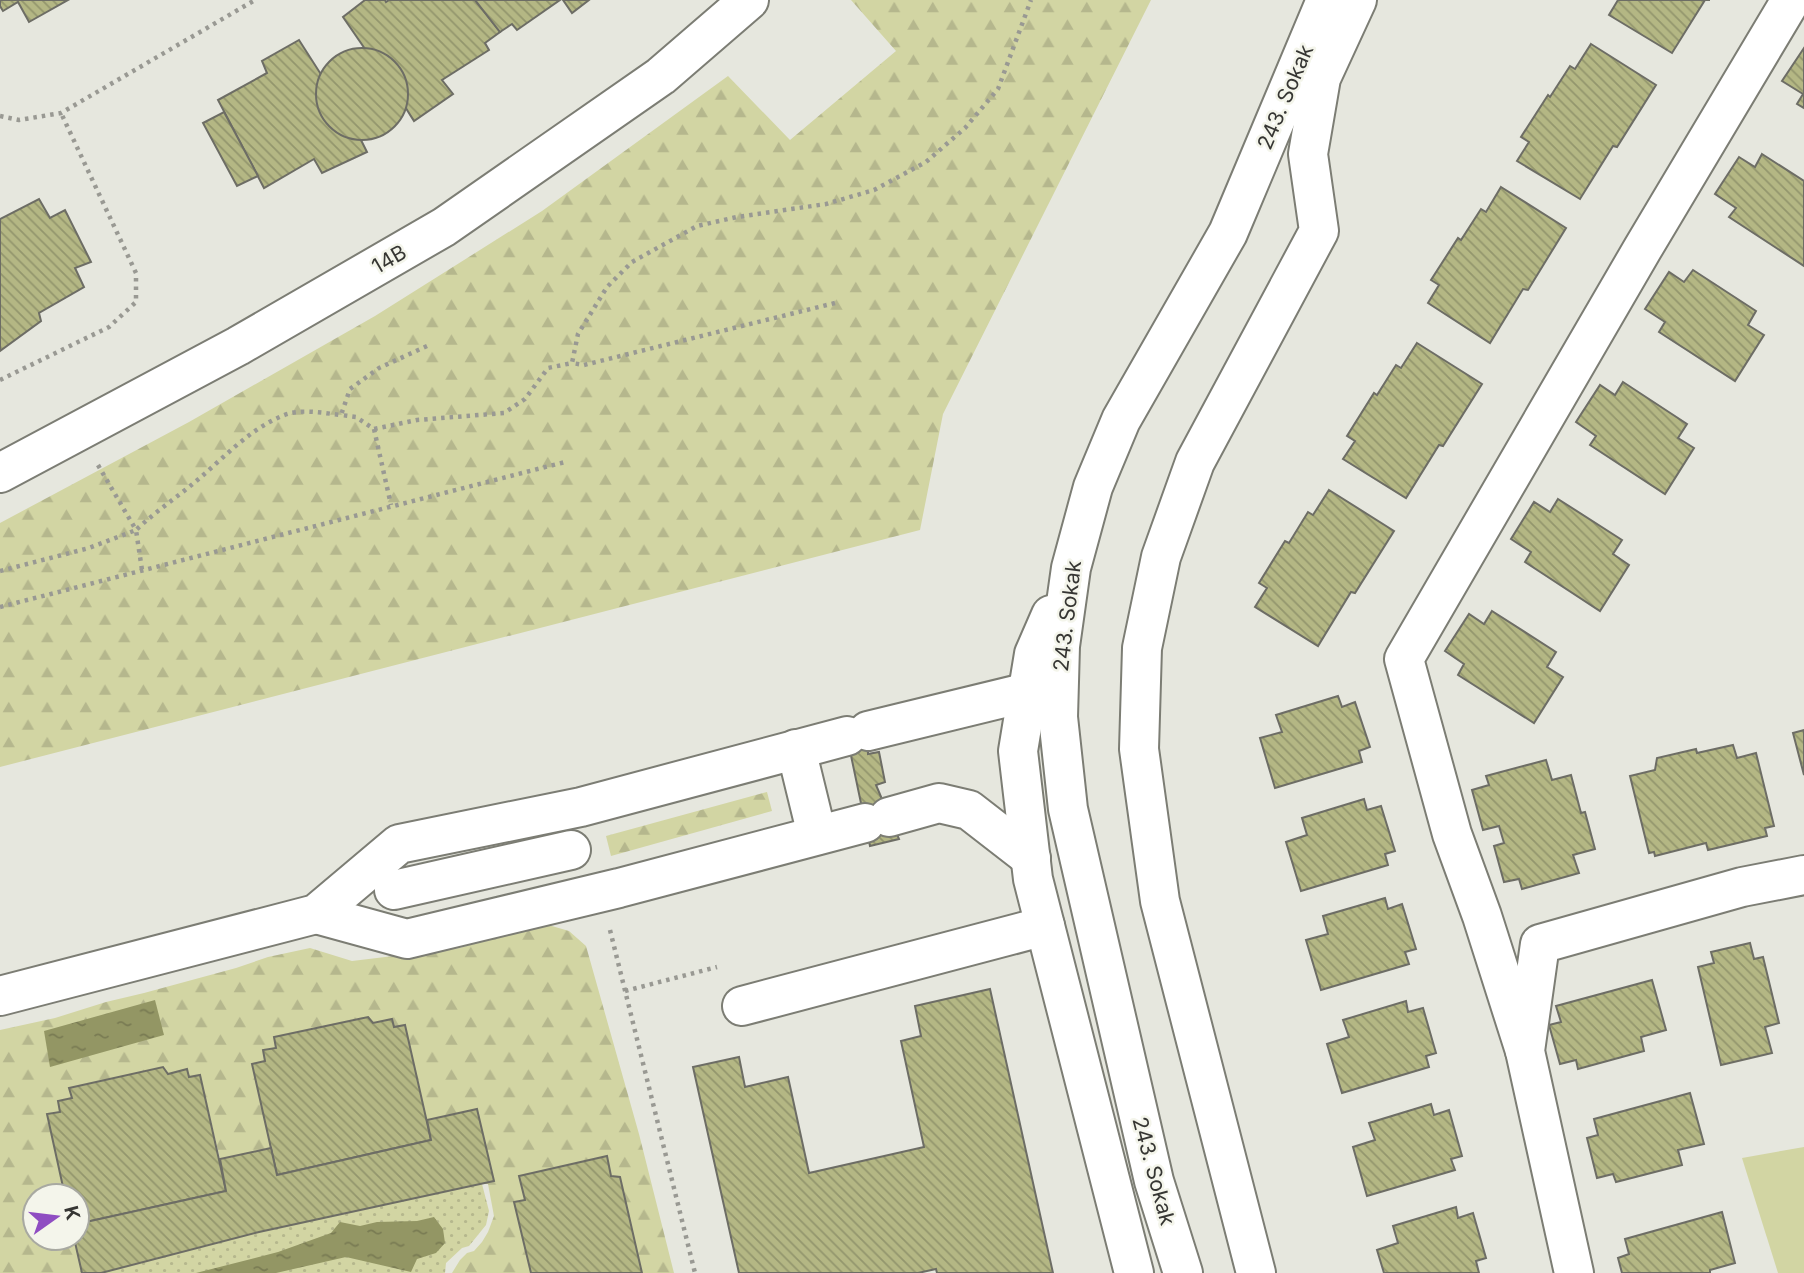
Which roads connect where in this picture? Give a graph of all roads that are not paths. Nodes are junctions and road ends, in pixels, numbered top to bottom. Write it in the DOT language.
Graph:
graph roads {
  1 [pos="749,0"];
  2 [pos="1326,0"];
  3 [pos="1357,0"];
  4 [pos="1791,0"];
  5 [pos="0,473"];
  6 [pos="1071,568"];
  7 [pos="1028,692"];
  8 [pos="796,748"];
  9 [pos="599,801"];
  10 [pos="817,835"];
  11 [pos="571,850"];
  12 [pos="1031,858"];
  13 [pos="1804,875"];
  14 [pos="394,890"];
  15 [pos="610,890"];
  16 [pos="316,914"];
  17 [pos="1482,916"];
  18 [pos="1045,926"];
  19 [pos="1540,944"];
  20 [pos="0,996"];
  21 [pos="742,1006"];
  22 [pos="1525,1051"];
  23 [pos="1134,1273"];
  24 [pos="1183,1273"];
  25 [pos="1256,1273"];
  26 [pos="1574,1273"];
  1 -- 5 [label="street, 14B"];
  2 -- 6 [label="street, 243. Sokak"];
  3 -- 25 [label="street, 243. Sokak"];
  4 -- 17 [label="street"];
  6 -- 7 [label="street"];
  6 -- 24 [label="street, 243. Sokak"];
  7 -- 8 [label="street"];
  7 -- 12 [label="street"];
  8 -- 9 [label="street"];
  8 -- 10 [label="street"];
  9 -- 11 [label="street"];
  9 -- 16 [label="street"];
  10 -- 12 [label="street"];
  10 -- 15 [label="street"];
  11 -- 14 [label="street"];
  11 -- 15 [label="street"];
  12 -- 18 [label="street"];
  13 -- 19 [label="street"];
  15 -- 16 [label="street"];
  16 -- 20 [label="street"];
  17 -- 19 [label="street"];
  17 -- 22 [label="street"];
  18 -- 21 [label="street"];
  18 -- 23 [label="street"];
  19 -- 22 [label="street"];
  22 -- 26 [label="street"];
}
